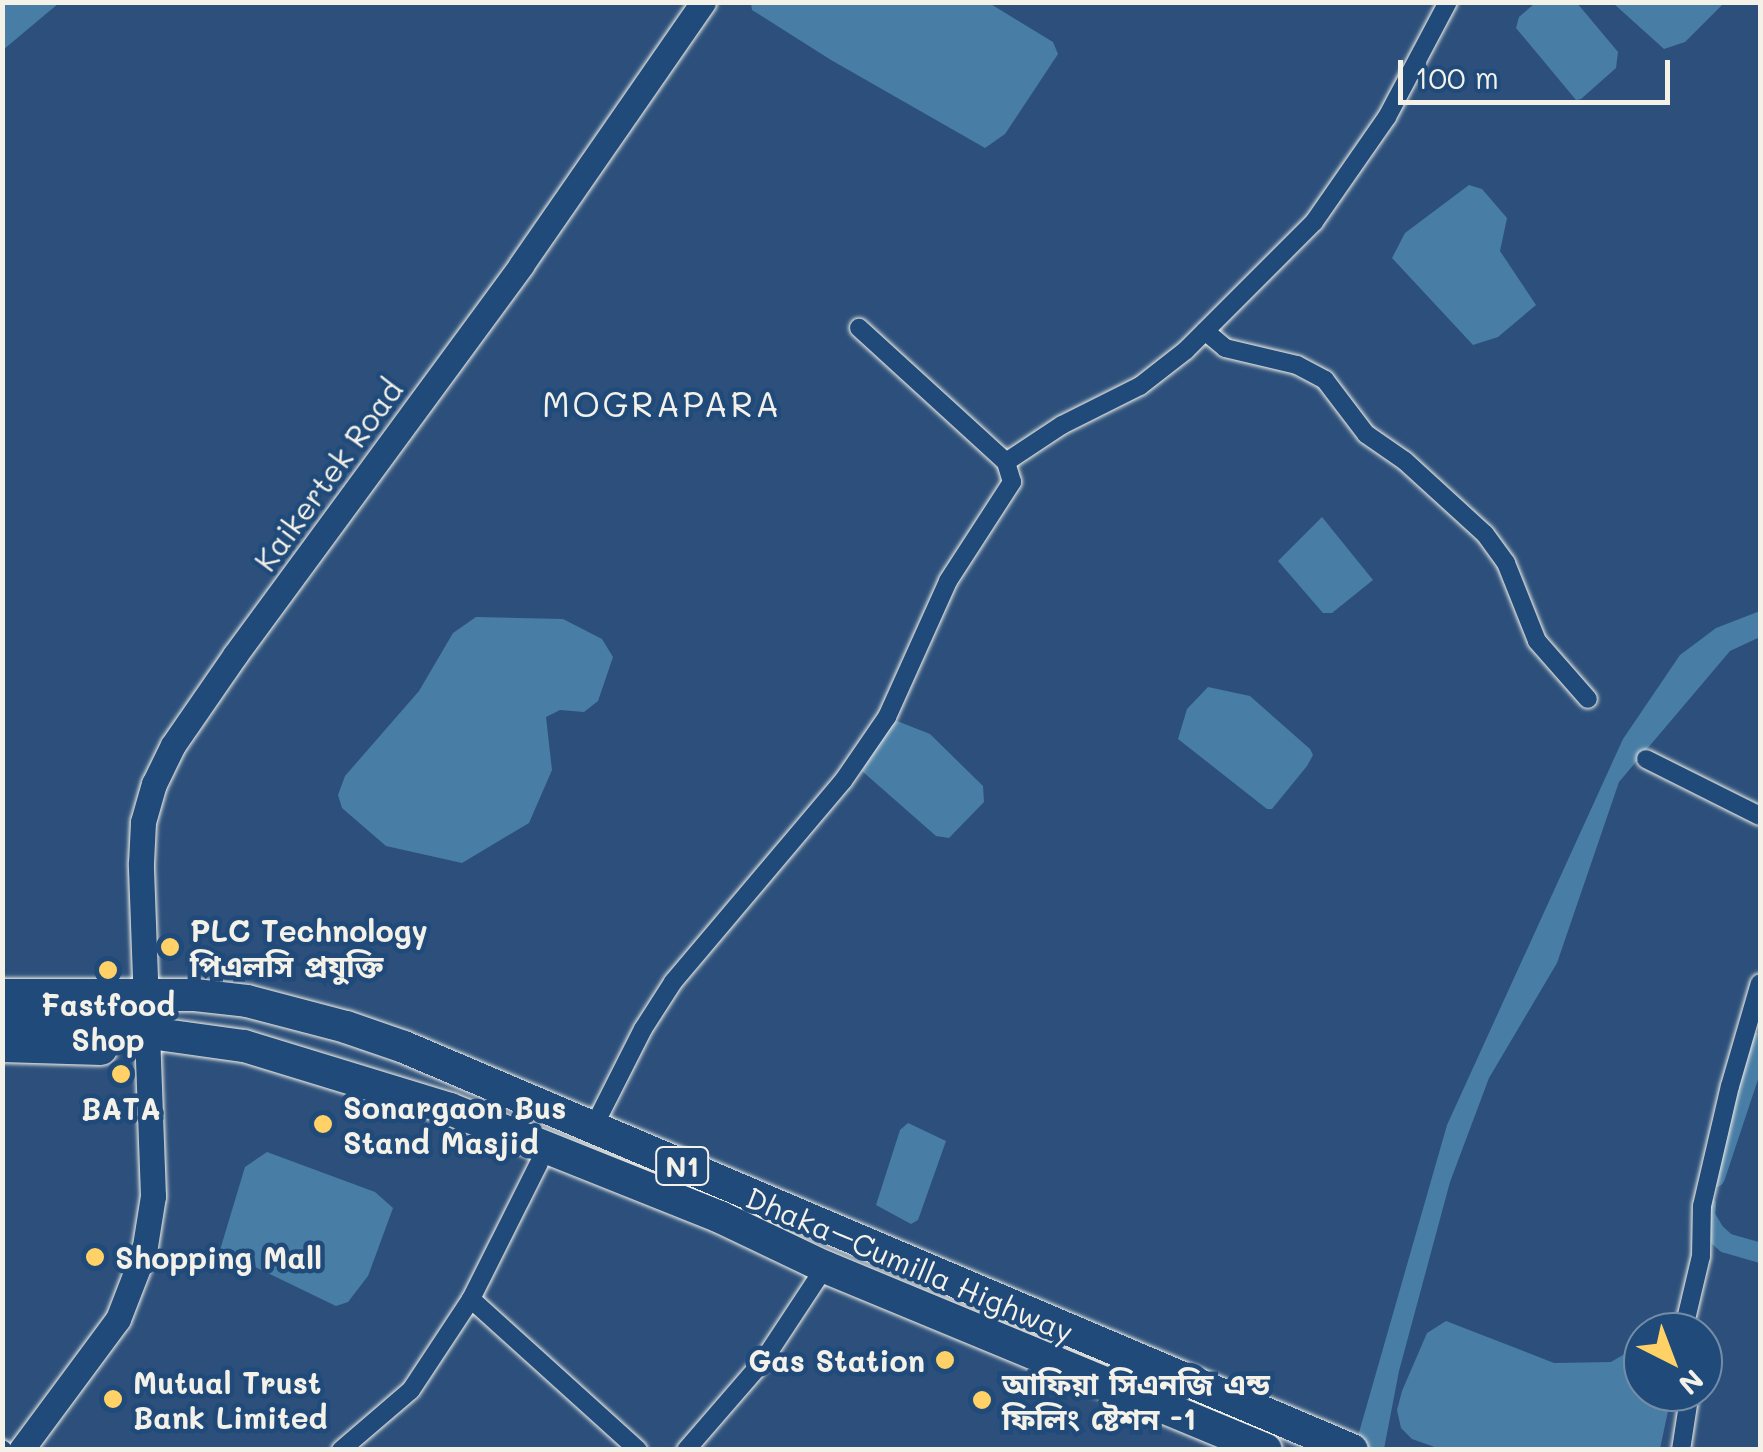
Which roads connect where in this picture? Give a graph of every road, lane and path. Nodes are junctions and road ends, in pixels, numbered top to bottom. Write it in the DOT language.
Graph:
graph roads {
  1 [pos="703,2"];
  2 [pos="1448,2"];
  3 [pos="859,328"];
  4 [pos="1205,331"];
  5 [pos="1006,462"];
  6 [pos="1588,698"];
  7 [pos="1646,760"];
  8 [pos="1760,816"];
  9 [pos="1760,983"];
  10 [pos="2,994"];
  11 [pos="147,994"];
  12 [pos="2,1024"];
  13 [pos="150,1042"];
  14 [pos="2,1046"];
  15 [pos="593,1128"];
  16 [pos="539,1163"];
  17 [pos="791,1251"];
  18 [pos="825,1267"];
  19 [pos="471,1300"];
  20 [pos="1688,1312"];
  21 [pos="1687,1412"];
  22 [pos="1345,1446"];
  23 [pos="343,1449"];
  24 [pos="21,1450"];
  25 [pos="638,1450"];
  26 [pos="686,1450"];
  27 [pos="1266,1450"];
  28 [pos="1681,1450"];
  1 -- 11 [label="main road, Kaikertek Road"];
  2 -- 4 [label="street"];
  3 -- 5 [label="street"];
  4 -- 5 [label="street"];
  4 -- 6 [label="street"];
  5 -- 15 [label="street"];
  7 -- 8 [label="street"];
  9 -- 20 [label="street"];
  10 -- 11 [label="highway, Dhaka–Cumilla Highway / N1"];
  11 -- 13 [label="main road, Kaikertek Road"];
  11 -- 15 [label="highway, Dhaka–Cumilla Highway / N1"];
  12 -- 13 [label="highway, Dhaka–Cumilla Highway / N1"];
  13 -- 14 [label="highway"];
  13 -- 16 [label="highway"];
  13 -- 17 [label="highway, Dhaka–Cumilla Highway / N1"];
  13 -- 24 [label="main road, Kaikertek Road"];
  15 -- 22 [label="highway, Dhaka–Cumilla Highway / N1"];
  16 -- 17 [label="highway"];
  16 -- 19 [label="street"];
  17 -- 18 [label="highway, Dhaka–Cumilla Highway / N1"];
  18 -- 26 [label="street"];
  18 -- 27 [label="highway, Dhaka–Cumilla Highway / N1"];
  19 -- 23 [label="street"];
  19 -- 25 [label="street"];
  21 -- 28 [label="street"];
}
